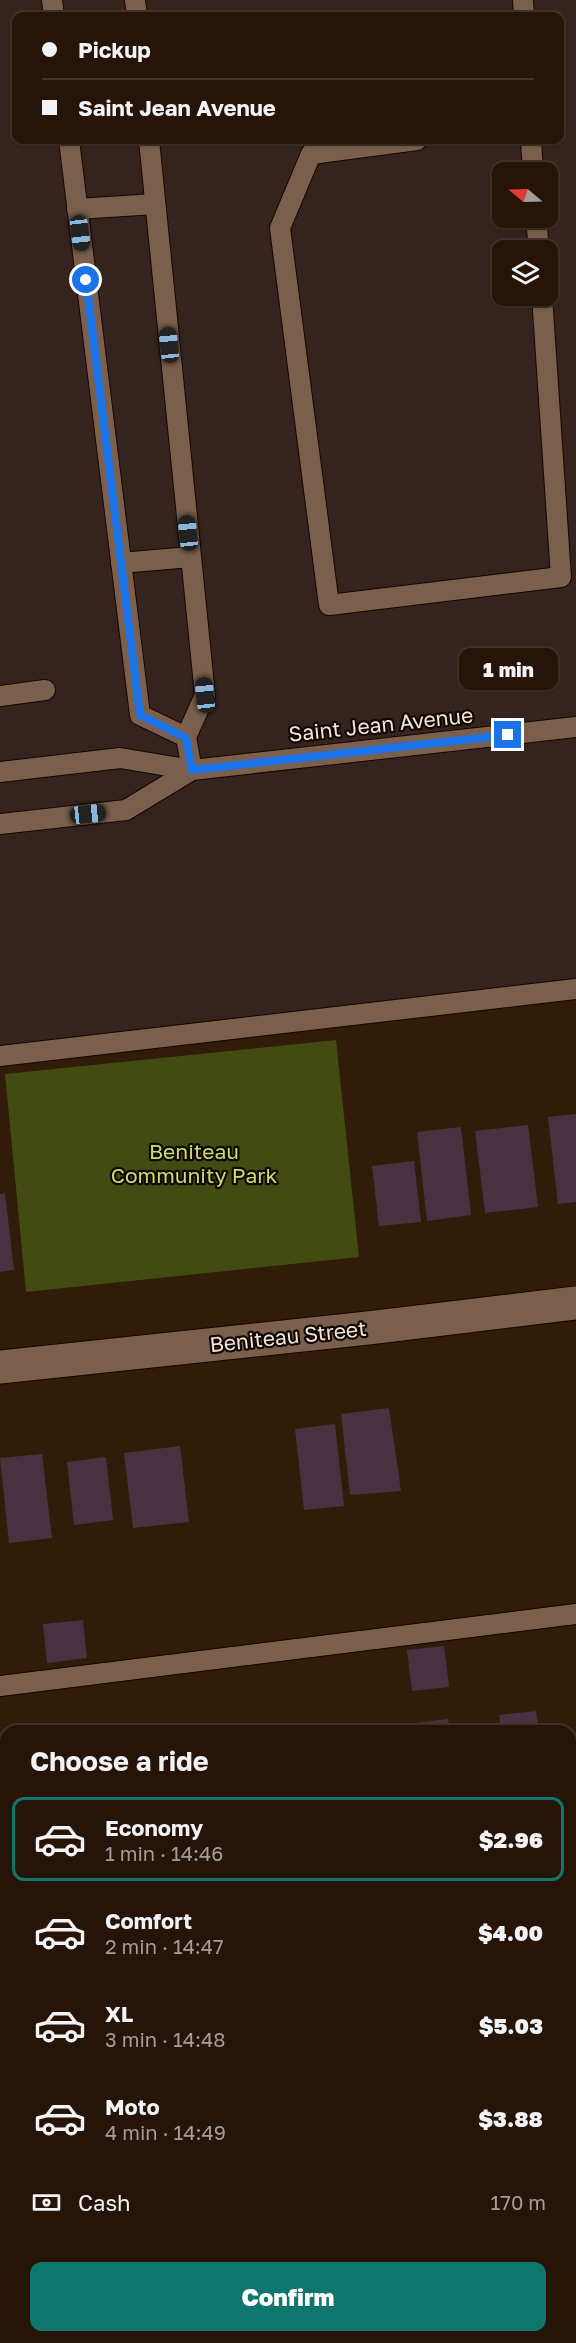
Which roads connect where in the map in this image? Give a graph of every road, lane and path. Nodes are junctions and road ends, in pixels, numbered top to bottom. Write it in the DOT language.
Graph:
graph roads {
  1 [pos="69,144"];
  2 [pos="149,144"];
  3 [pos="387,144"];
  4 [pos="531,144"];
  5 [pos="532,162"];
  6 [pos="155,204"];
  7 [pos="77,209"];
  8 [pos="543,306"];
  9 [pos="190,557"];
  10 [pos="121,563"];
  11 [pos="45,690"];
  12 [pos="0,696"];
  13 [pos="576,727"];
  14 [pos="186,738"];
  15 [pos="192,770"];
  16 [pos="0,772"];
  17 [pos="0,824"];
  18 [pos="576,989"];
  19 [pos="0,1056"];
  20 [pos="576,1303"];
  21 [pos="0,1367"];
  22 [pos="576,1614"];
  23 [pos="0,1686"];
  1 -- 7 [label="lane"];
  2 -- 6 [label="lane"];
  3 -- 8 [label="lane"];
  4 -- 5 [label="lane"];
  6 -- 7 [label="lane"];
  6 -- 9 [label="lane"];
  7 -- 10 [label="lane"];
  9 -- 10 [label="lane"];
  9 -- 14 [label="lane"];
  10 -- 14 [label="lane"];
  11 -- 12 [label="lane"];
  13 -- 15 [label="lane, Saint Jean Avenue"];
  14 -- 15 [label="lane"];
  15 -- 16 [label="lane"];
  15 -- 17 [label="lane"];
  18 -- 19 [label="lane"];
  20 -- 21 [label="street, Beniteau Street"];
  22 -- 23 [label="lane"];
}
